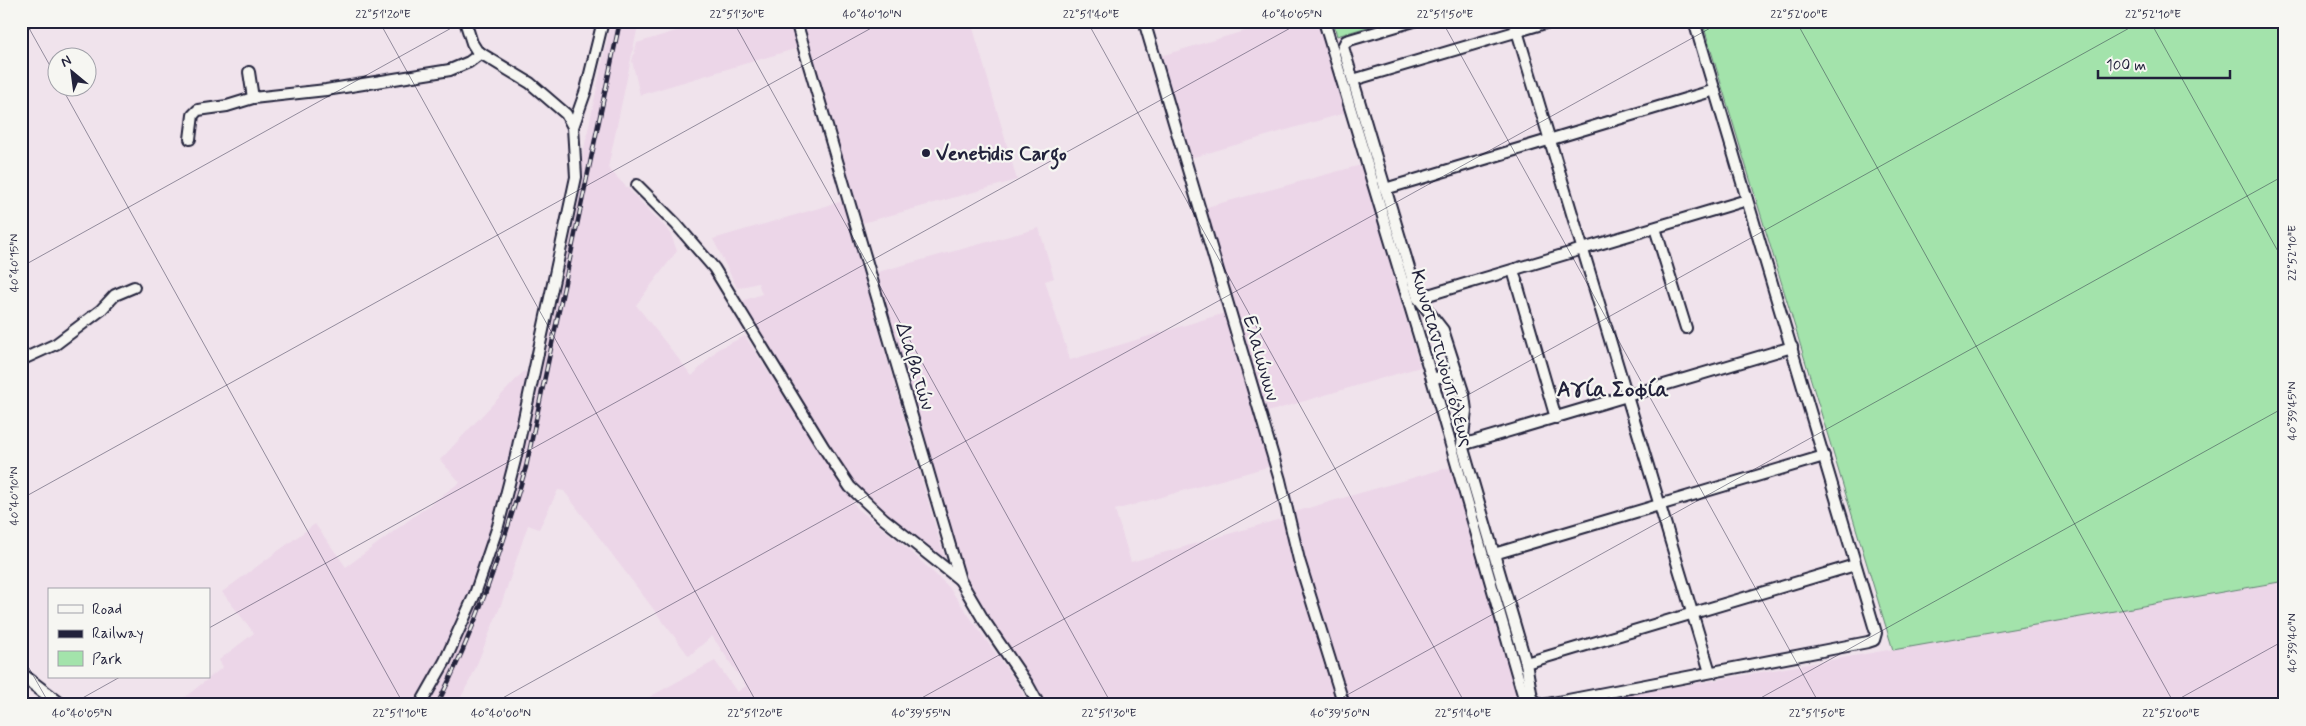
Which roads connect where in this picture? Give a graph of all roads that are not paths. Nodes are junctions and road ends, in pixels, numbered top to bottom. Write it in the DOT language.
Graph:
graph roads {
  1 [pos="465,21"];
  2 [pos="603,21"];
  3 [pos="796,21"];
  4 [pos="1144,21"];
  5 [pos="1324,21"];
  6 [pos="1414,21"];
  7 [pos="1514,21"];
  8 [pos="1552,21"];
  9 [pos="1694,21"];
  10 [pos="1517,32"];
  11 [pos="481,53"];
  12 [pos="249,72"];
  13 [pos="1353,80"];
  14 [pos="1715,90"];
  15 [pos="253,98"];
  16 [pos="573,128"];
  17 [pos="190,138"];
  18 [pos="1550,141"];
  19 [pos="637,185"];
  20 [pos="1385,189"];
  21 [pos="1747,200"];
  22 [pos="1655,228"];
  23 [pos="1584,249"];
  24 [pos="1513,270"];
  25 [pos="134,287"];
  26 [pos="1418,298"];
  27 [pos="1686,328"];
  28 [pos="1792,347"];
  29 [pos="21,360"];
  30 [pos="1457,372"];
  31 [pos="1432,379"];
  32 [pos="1627,396"];
  33 [pos="1556,418"];
  34 [pos="1462,445"];
  35 [pos="1824,456"];
  36 [pos="1660,505"];
  37 [pos="1494,554"];
  38 [pos="1855,565"];
  39 [pos="960,580"];
  40 [pos="1694,614"];
  41 [pos="1526,663"];
  42 [pos="1710,672"];
  43 [pos="21,674"];
  44 [pos="61,705"];
  45 [pos="420,705"];
  46 [pos="1039,705"];
  47 [pos="1344,705"];
  48 [pos="1526,705"];
  49 [pos="1541,705"];
  1 -- 11 [label="street"];
  2 -- 16 [label="street"];
  3 -- 39 [label="street, Διαβατών"];
  4 -- 47 [label="street, Ελαιώνων"];
  5 -- 31 [label="street, Κωνσταντινουπόλεως"];
  6 -- 13 [label="street"];
  7 -- 10 [label="street"];
  8 -- 10 [label="street"];
  9 -- 14 [label="street"];
  10 -- 13 [label="street"];
  10 -- 18 [label="street"];
  11 -- 15 [label="street"];
  11 -- 16 [label="street"];
  12 -- 15 [label="street"];
  13 -- 20 [label="street"];
  14 -- 18 [label="street"];
  14 -- 21 [label="street"];
  15 -- 17 [label="street"];
  16 -- 45 [label="street"];
  18 -- 20 [label="street"];
  18 -- 23 [label="street"];
  19 -- 39 [label="street"];
  20 -- 26 [label="street"];
  21 -- 22 [label="street"];
  21 -- 28 [label="street"];
  22 -- 23 [label="street"];
  22 -- 27 [label="street"];
  23 -- 24 [label="street"];
  23 -- 32 [label="street"];
  24 -- 26 [label="street"];
  24 -- 33 [label="street"];
  25 -- 29 [label="street"];
  26 -- 30 [label="street"];
  28 -- 32 [label="street"];
  28 -- 35 [label="street"];
  30 -- 31 [label="street"];
  30 -- 34 [label="street"];
  31 -- 48 [label="street, Κωνσταντινουπόλεως"];
  32 -- 33 [label="street"];
  32 -- 36 [label="street"];
  33 -- 34 [label="street"];
  34 -- 37 [label="street"];
  35 -- 36 [label="street"];
  35 -- 38 [label="street"];
  36 -- 37 [label="street"];
  36 -- 40 [label="street"];
  37 -- 41 [label="street"];
  38 -- 40 [label="street"];
  38 -- 42 [label="street"];
  39 -- 46 [label="street, Διαβατών"];
  40 -- 41 [label="street"];
  40 -- 42 [label="street"];
  41 -- 49 [label="street"];
  42 -- 49 [label="street"];
  43 -- 44 [label="street"];
}
